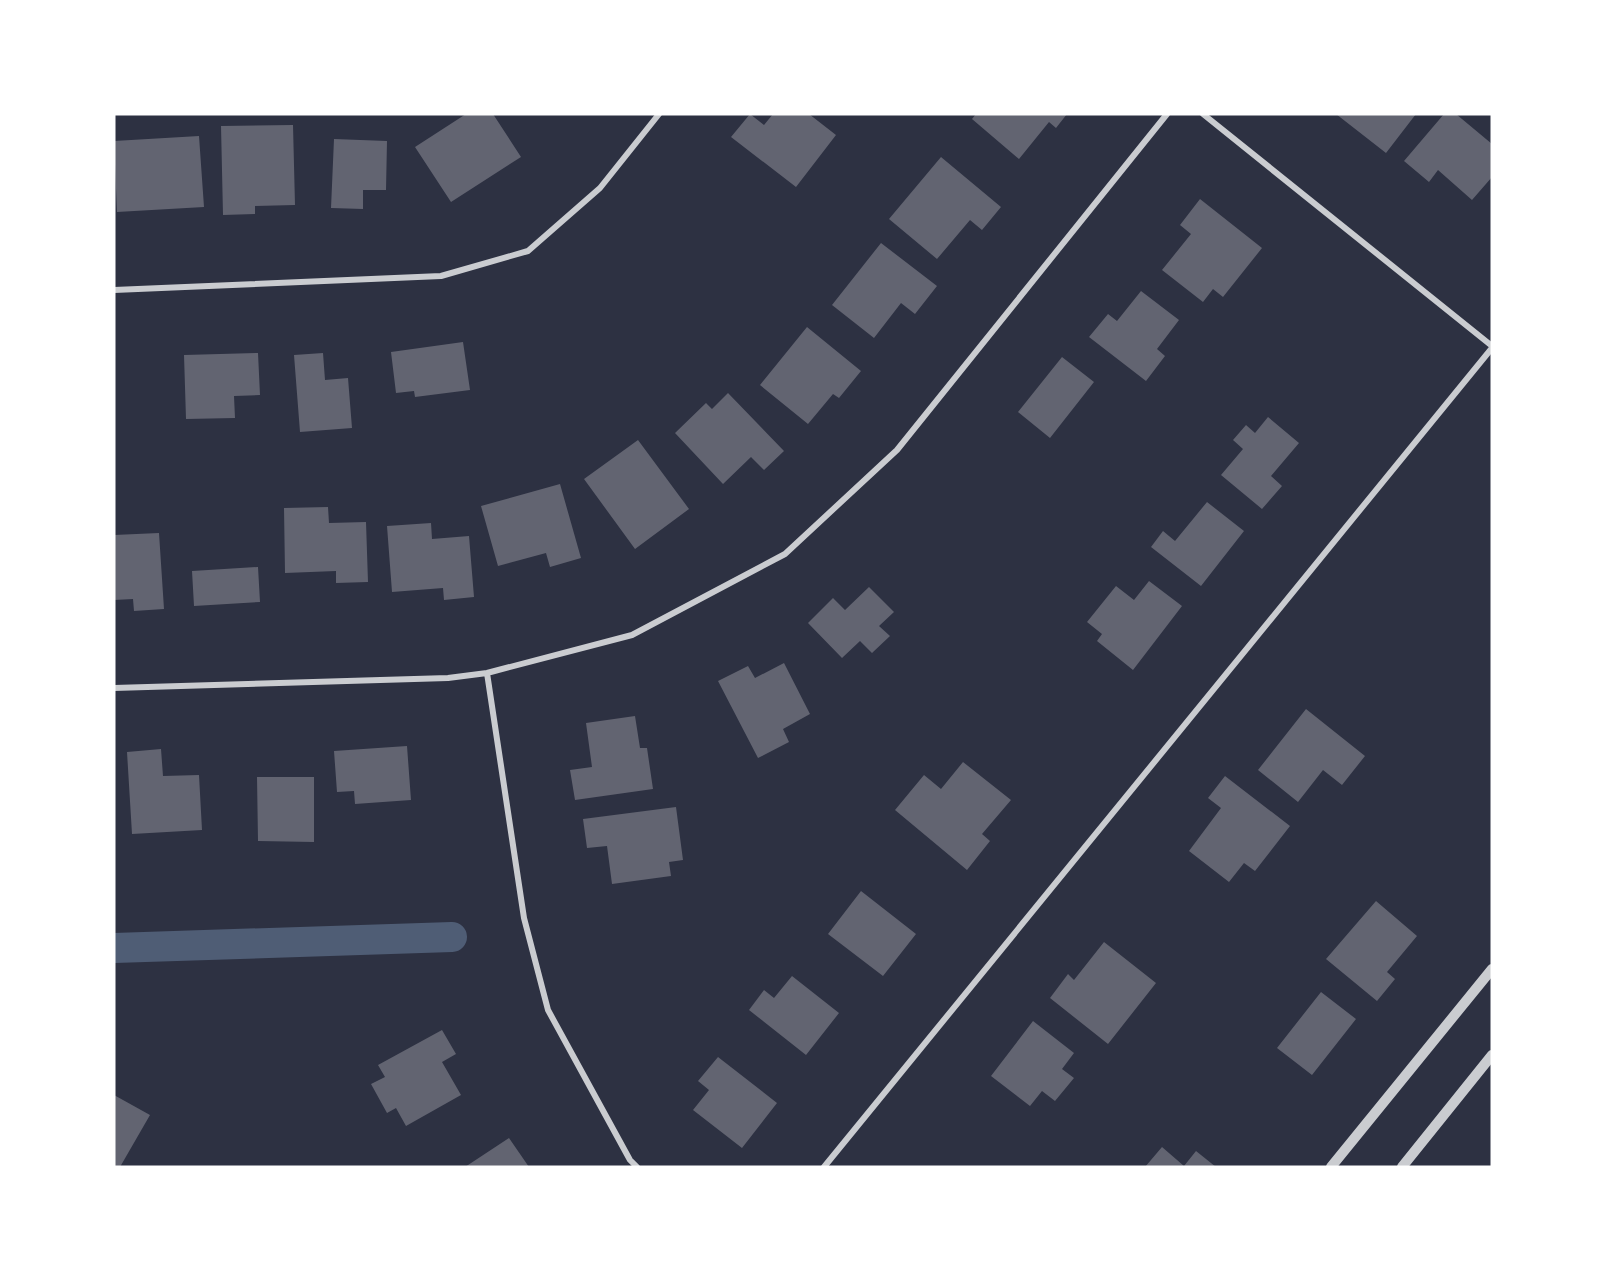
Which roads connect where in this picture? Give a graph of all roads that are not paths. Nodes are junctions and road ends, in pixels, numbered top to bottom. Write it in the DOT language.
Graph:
graph roads {
  1 [pos="659,114"];
  2 [pos="1167,114"];
  3 [pos="1203,114"];
  4 [pos="114,290"];
  5 [pos="1492,347"];
  6 [pos="487,673"];
  7 [pos="114,688"];
  8 [pos="1492,969"];
  9 [pos="1492,1055"];
  10 [pos="637,1167"];
  11 [pos="824,1167"];
  12 [pos="1331,1167"];
  13 [pos="1402,1167"];
  1 -- 4 [label="street"];
  2 -- 6 [label="street"];
  3 -- 5 [label="street"];
  5 -- 11 [label="street"];
  6 -- 7 [label="street"];
  6 -- 10 [label="street"];
  8 -- 12 [label="street"];
  9 -- 13 [label="street"];
}
